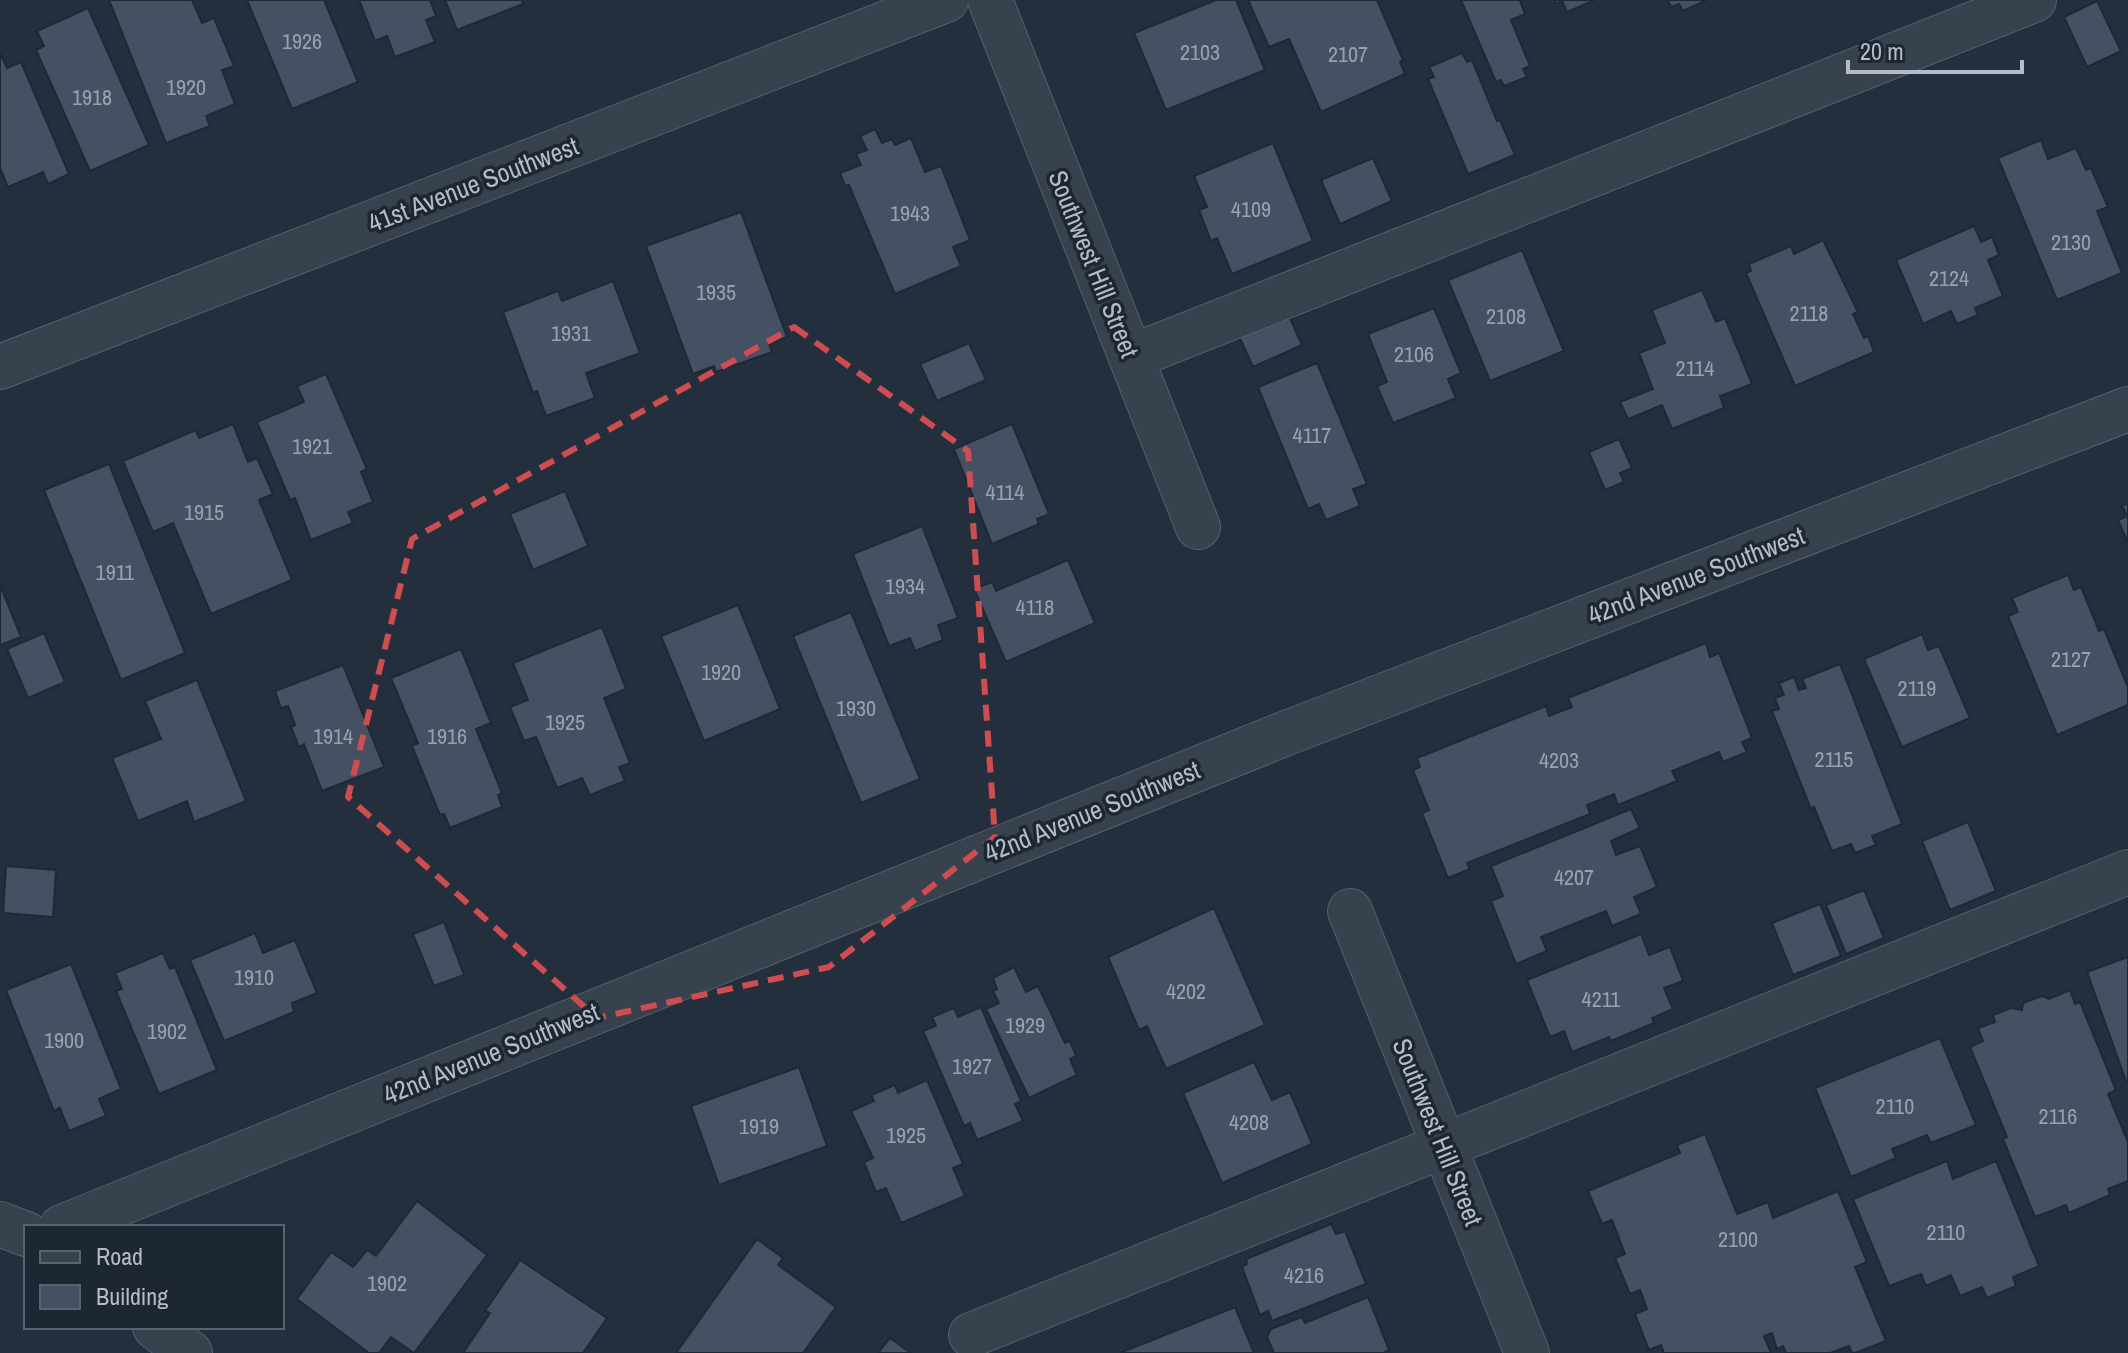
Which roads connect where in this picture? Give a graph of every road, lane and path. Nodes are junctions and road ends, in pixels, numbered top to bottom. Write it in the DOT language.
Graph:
graph roads {
  1 [pos="946,0"];
  2 [pos="990,0"];
  3 [pos="2034,0"];
  4 [pos="1131,357"];
  5 [pos="0,367"];
  6 [pos="2128,409"];
  7 [pos="1198,527"];
  8 [pos="2128,872"];
  9 [pos="1350,911"];
  10 [pos="1444,1145"];
  11 [pos="0,1224"];
  12 [pos="67,1225"];
  13 [pos="24,1233"];
  14 [pos="158,1329"];
  15 [pos="971,1335"];
  16 [pos="190,1353"];
  17 [pos="1527,1353"];
  1 -- 5 [label="street, 41st Avenue Southwest"];
  2 -- 4 [label="street, Southwest Hill Street"];
  3 -- 4 [label="street"];
  4 -- 7 [label="street, Southwest Hill Street"];
  6 -- 12 [label="street, 42nd Avenue Southwest"];
  8 -- 10 [label="street"];
  9 -- 10 [label="street, Southwest Hill Street"];
  10 -- 15 [label="street"];
  10 -- 17 [label="street, Southwest Hill Street"];
  11 -- 13 [label="street"];
  14 -- 16 [label="street"];
}
